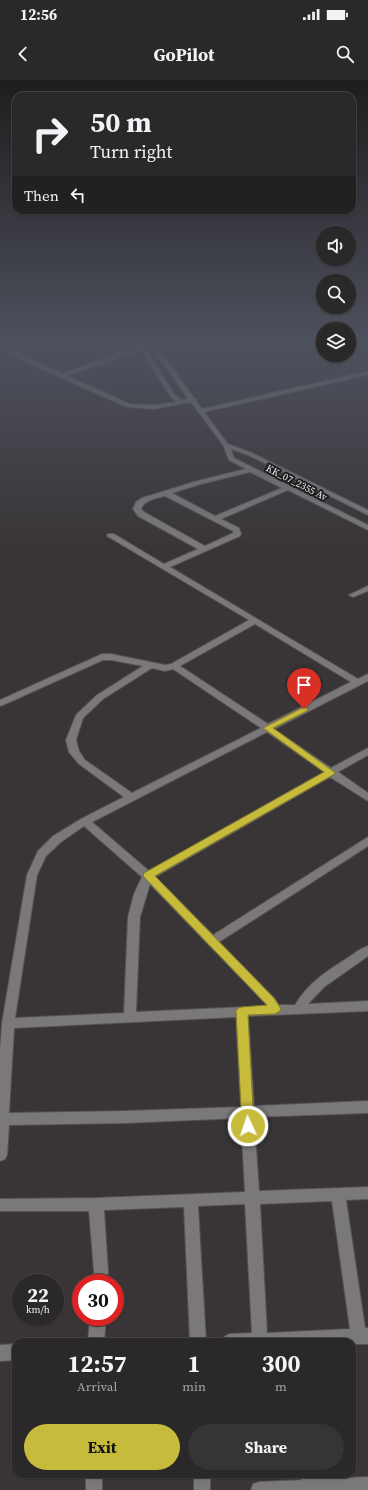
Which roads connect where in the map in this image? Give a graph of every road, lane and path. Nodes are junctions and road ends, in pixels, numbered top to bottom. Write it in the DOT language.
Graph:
graph roads {
  1 [pos="202,411"];
  2 [pos="226,445"];
  3 [pos="250,470"];
  4 [pos="287,488"];
  5 [pos="166,493"];
  6 [pos="368,513"];
  7 [pos="215,519"];
  8 [pos="368,528"];
  9 [pos="111,536"];
  10 [pos="204,549"];
  11 [pos="162,567"];
  12 [pos="368,588"];
  13 [pos="353,595"];
  14 [pos="255,620"];
  15 [pos="151,666"];
  16 [pos="174,666"];
  17 [pos="368,677"];
  18 [pos="357,682"];
  19 [pos="0,704"];
  20 [pos="267,728"];
  21 [pos="368,751"];
  22 [pos="330,773"];
  23 [pos="132,798"];
  24 [pos="368,798"];
  25 [pos="85,821"];
  26 [pos="368,841"];
  27 [pos="148,876"];
  28 [pos="212,941"];
  29 [pos="368,950"];
  30 [pos="368,1006"];
  31 [pos="275,1009"];
  32 [pos="299,1009"];
  33 [pos="242,1011"];
  34 [pos="130,1016"];
  35 [pos="8,1022"];
  36 [pos="368,1107"];
  37 [pos="247,1111"];
  38 [pos="1,1118"];
  39 [pos="0,1155"];
  40 [pos="368,1193"];
  41 [pos="338,1195"];
  42 [pos="252,1198"];
  43 [pos="191,1200"];
  44 [pos="96,1204"];
  45 [pos="0,1205"];
  46 [pos="101,1274"];
  47 [pos="97,1326"];
  48 [pos="364,1336"];
  49 [pos="96,1338"];
  50 [pos="198,1338"];
  51 [pos="260,1338"];
  52 [pos="336,1338"];
  53 [pos="12,1352"];
  54 [pos="0,1353"];
  55 [pos="94,1478"];
  56 [pos="202,1478"];
  57 [pos="310,1481"];
  58 [pos="368,1485"];
  59 [pos="94,1490"];
  60 [pos="202,1490"];
  61 [pos="259,1490"];
  62 [pos="283,1490"];
  1 -- 2 [label="street, KK_07_2355 Av"];
  2 -- 3 [label="street, KK_07_2355 Av"];
  2 -- 6 [label="street, KK_07_2355 Av"];
  3 -- 4 [label="street, KK_07_2355 Av"];
  3 -- 5 [label="street"];
  4 -- 7 [label="street"];
  4 -- 8 [label="street, KK_07_2355 Av"];
  5 -- 7 [label="street"];
  5 -- 10 [label="street"];
  7 -- 10 [label="street"];
  9 -- 11 [label="street"];
  10 -- 11 [label="street"];
  11 -- 14 [label="street"];
  12 -- 13 [label="street"];
  14 -- 16 [label="street"];
  14 -- 18 [label="street"];
  15 -- 16 [label="street"];
  15 -- 19 [label="street"];
  15 -- 23 [label="street"];
  16 -- 20 [label="street"];
  17 -- 18 [label="street"];
  18 -- 20 [label="street"];
  20 -- 22 [label="street"];
  20 -- 23 [label="street"];
  21 -- 22 [label="street"];
  22 -- 24 [label="street"];
  22 -- 27 [label="street"];
  23 -- 25 [label="street"];
  25 -- 27 [label="street"];
  25 -- 35 [label="street"];
  26 -- 28 [label="street"];
  27 -- 28 [label="street"];
  27 -- 34 [label="street"];
  28 -- 31 [label="street"];
  29 -- 32 [label="street"];
  30 -- 32 [label="street"];
  31 -- 32 [label="street"];
  31 -- 33 [label="street"];
  33 -- 34 [label="street"];
  33 -- 37 [label="street"];
  34 -- 35 [label="street"];
  35 -- 38 [label="street"];
  36 -- 37 [label="street"];
  37 -- 38 [label="street"];
  37 -- 42 [label="street"];
  38 -- 39 [label="street"];
  40 -- 41 [label="street"];
  41 -- 42 [label="street"];
  41 -- 48 [label="street"];
  42 -- 43 [label="street"];
  42 -- 51 [label="street"];
  43 -- 44 [label="street"];
  43 -- 50 [label="street"];
  44 -- 45 [label="street"];
  44 -- 46 [label="street"];
  47 -- 49 [label="street"];
  48 -- 52 [label="street"];
  53 -- 54 [label="street"];
  55 -- 59 [label="street"];
  56 -- 60 [label="street"];
  57 -- 58 [label="street"];
  57 -- 62 [label="street"];
  61 -- 62 [label="street"];
}
